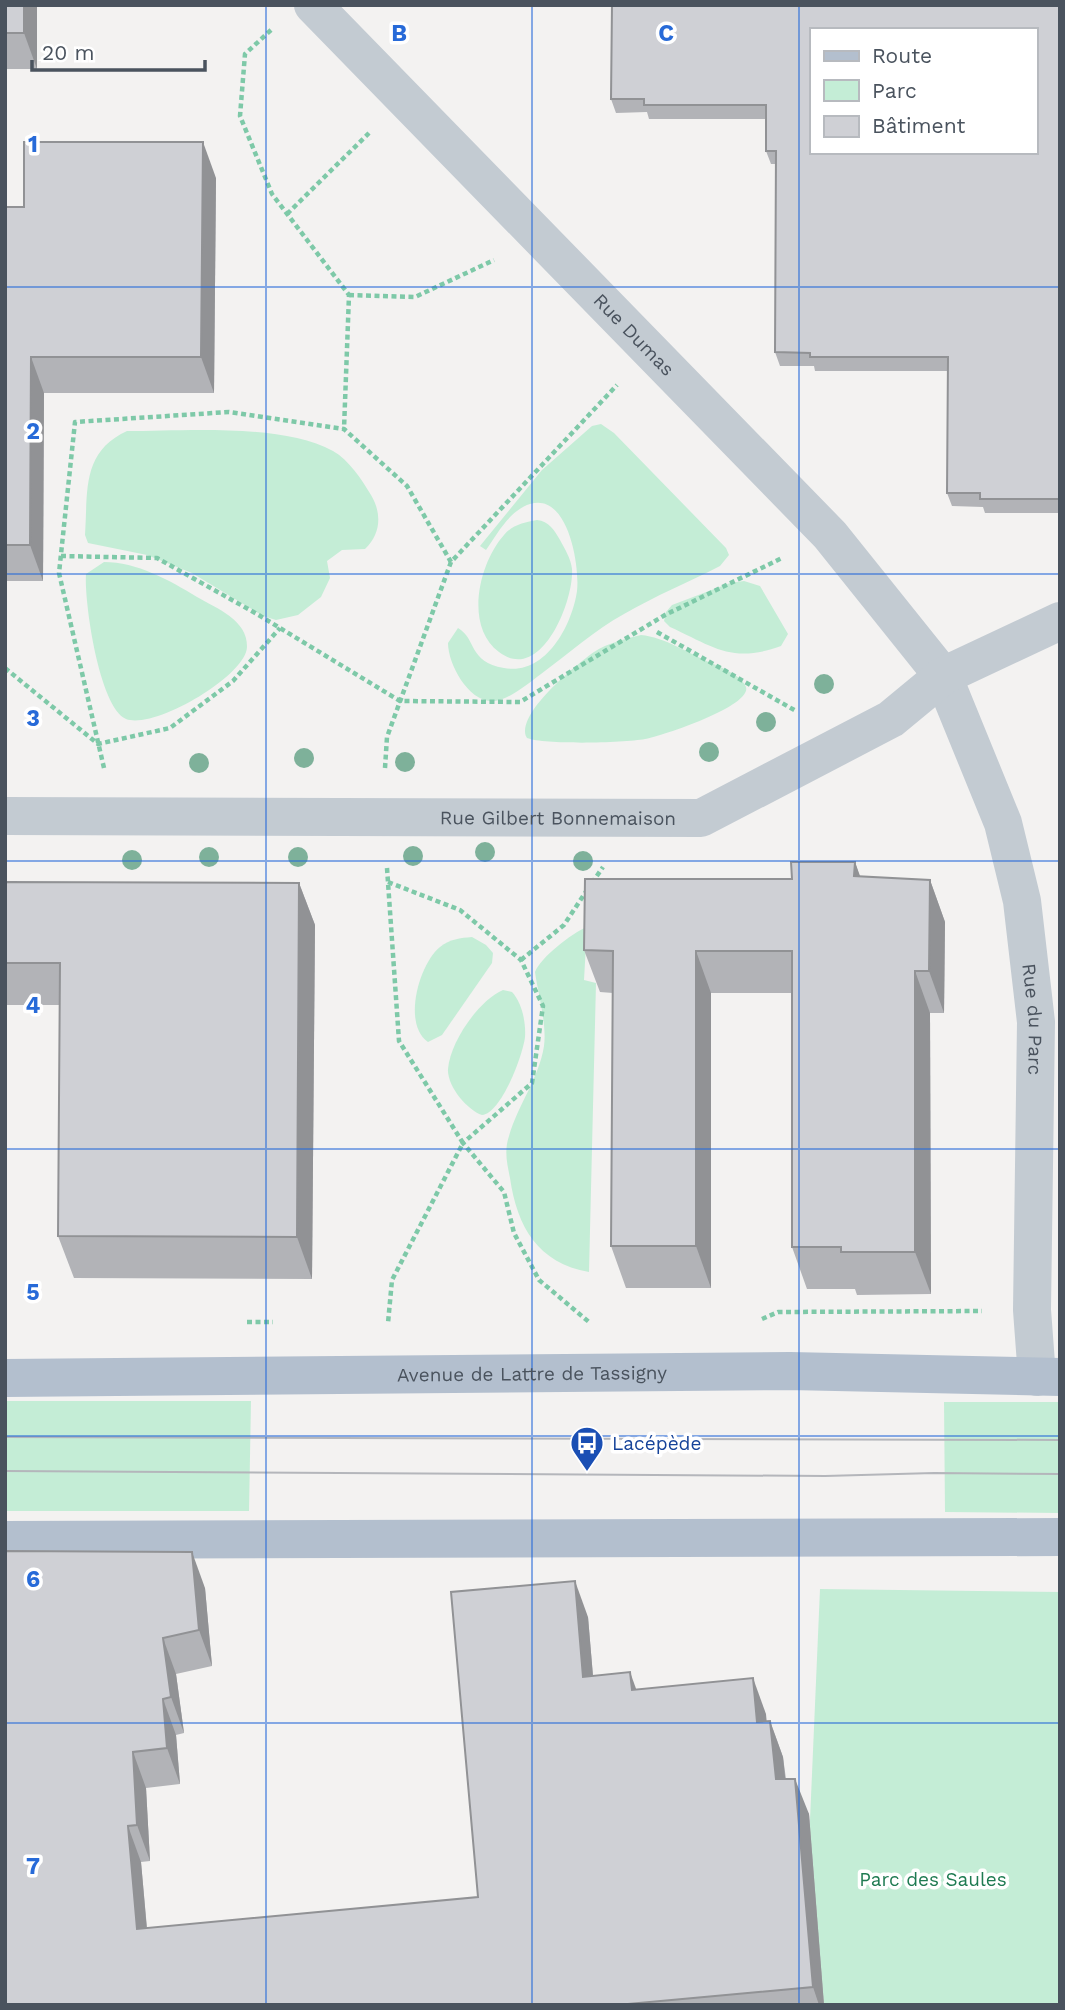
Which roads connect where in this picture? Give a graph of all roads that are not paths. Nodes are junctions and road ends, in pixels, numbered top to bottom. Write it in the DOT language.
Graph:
graph roads {
  1 [pos="297,13"];
  2 [pos="1060,621"];
  3 [pos="943,676"];
  4 [pos="5,816"];
  5 [pos="1048,1377"];
  6 [pos="5,1378"];
  7 [pos="1060,1537"];
  8 [pos="5,1540"];
  1 -- 3 [label="street, Rue Dumas"];
  2 -- 3 [label="street, Rue Gilbert Bonnemaison"];
  3 -- 4 [label="street, Rue Gilbert Bonnemaison"];
  3 -- 5 [label="street, Rue du Parc"];
  5 -- 6 [label="main road, Avenue de Lattre de Tassigny"];
  7 -- 8 [label="main road"];
}
